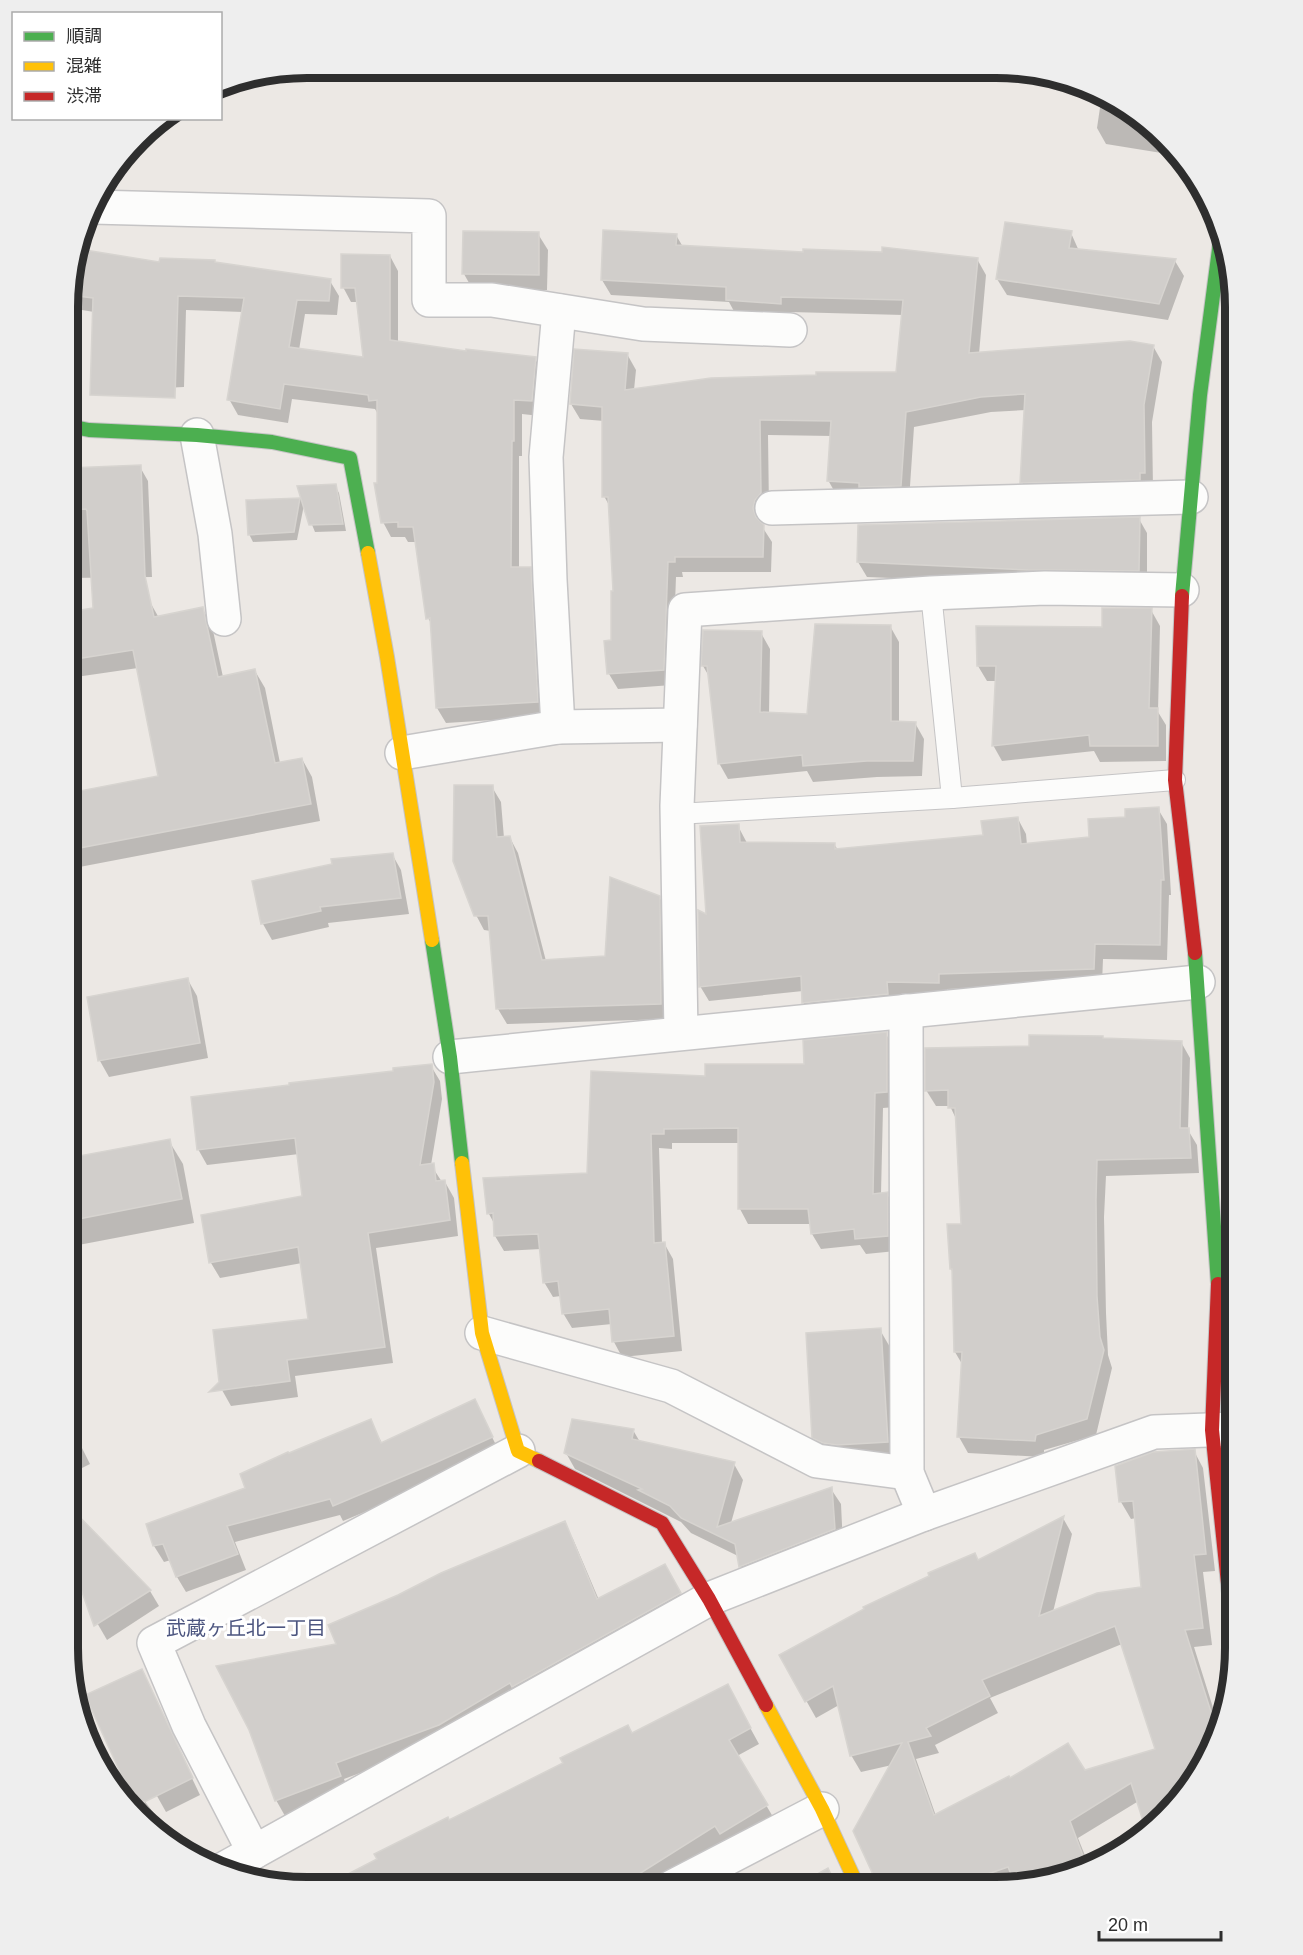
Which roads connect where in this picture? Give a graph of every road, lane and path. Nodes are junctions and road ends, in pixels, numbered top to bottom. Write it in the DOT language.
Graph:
graph roads {
  1 [pos="101,207"];
  2 [pos="1218,253"];
  3 [pos="559,311"];
  4 [pos="790,330"];
  5 [pos="78,428"];
  6 [pos="197,435"];
  7 [pos="1191,496"];
  8 [pos="772,508"];
  9 [pos="1182,590"];
  10 [pos="931,593"];
  11 [pos="224,619"];
  12 [pos="680,726"];
  13 [pos="558,727"];
  14 [pos="402,753"];
  15 [pos="1175,780"];
  16 [pos="952,798"];
  17 [pos="677,814"];
  18 [pos="1198,982"];
  19 [pos="906,1011"];
  20 [pos="681,1033"];
  21 [pos="450,1057"];
  22 [pos="482,1333"];
  23 [pos="1224,1430"];
  24 [pos="518,1450"];
  25 [pos="1225,1450"];
  26 [pos="907,1473"];
  27 [pos="924,1514"];
  28 [pos="709,1599"];
  29 [pos="822,1809"];
  30 [pos="254,1852"];
  31 [pos="231,1864"];
  32 [pos="691,1877"];
  33 [pos="853,1877"];
  1 -- 3 [label="street"];
  2 -- 7 [label="street"];
  3 -- 4 [label="street"];
  3 -- 13 [label="street"];
  5 -- 6 [label="street"];
  6 -- 11 [label="street"];
  6 -- 14 [label="street"];
  7 -- 8 [label="street"];
  7 -- 9 [label="street"];
  9 -- 10 [label="street"];
  9 -- 15 [label="street"];
  10 -- 12 [label="street"];
  10 -- 16 [label="lane"];
  12 -- 13 [label="street"];
  12 -- 17 [label="street"];
  13 -- 14 [label="street"];
  14 -- 21 [label="street"];
  15 -- 16 [label="lane"];
  15 -- 18 [label="street"];
  16 -- 17 [label="lane"];
  17 -- 20 [label="street"];
  18 -- 19 [label="street"];
  18 -- 23 [label="street"];
  19 -- 20 [label="street"];
  19 -- 26 [label="street"];
  20 -- 21 [label="street"];
  21 -- 22 [label="street"];
  22 -- 24 [label="street"];
  22 -- 26 [label="street"];
  23 -- 25 [label="street"];
  23 -- 27 [label="street"];
  24 -- 28 [label="street"];
  24 -- 30 [label="street"];
  26 -- 27 [label="street"];
  27 -- 28 [label="street"];
  28 -- 29 [label="street"];
  28 -- 30 [label="street"];
  29 -- 32 [label="street"];
  29 -- 33 [label="street"];
  30 -- 31 [label="street"];
}
